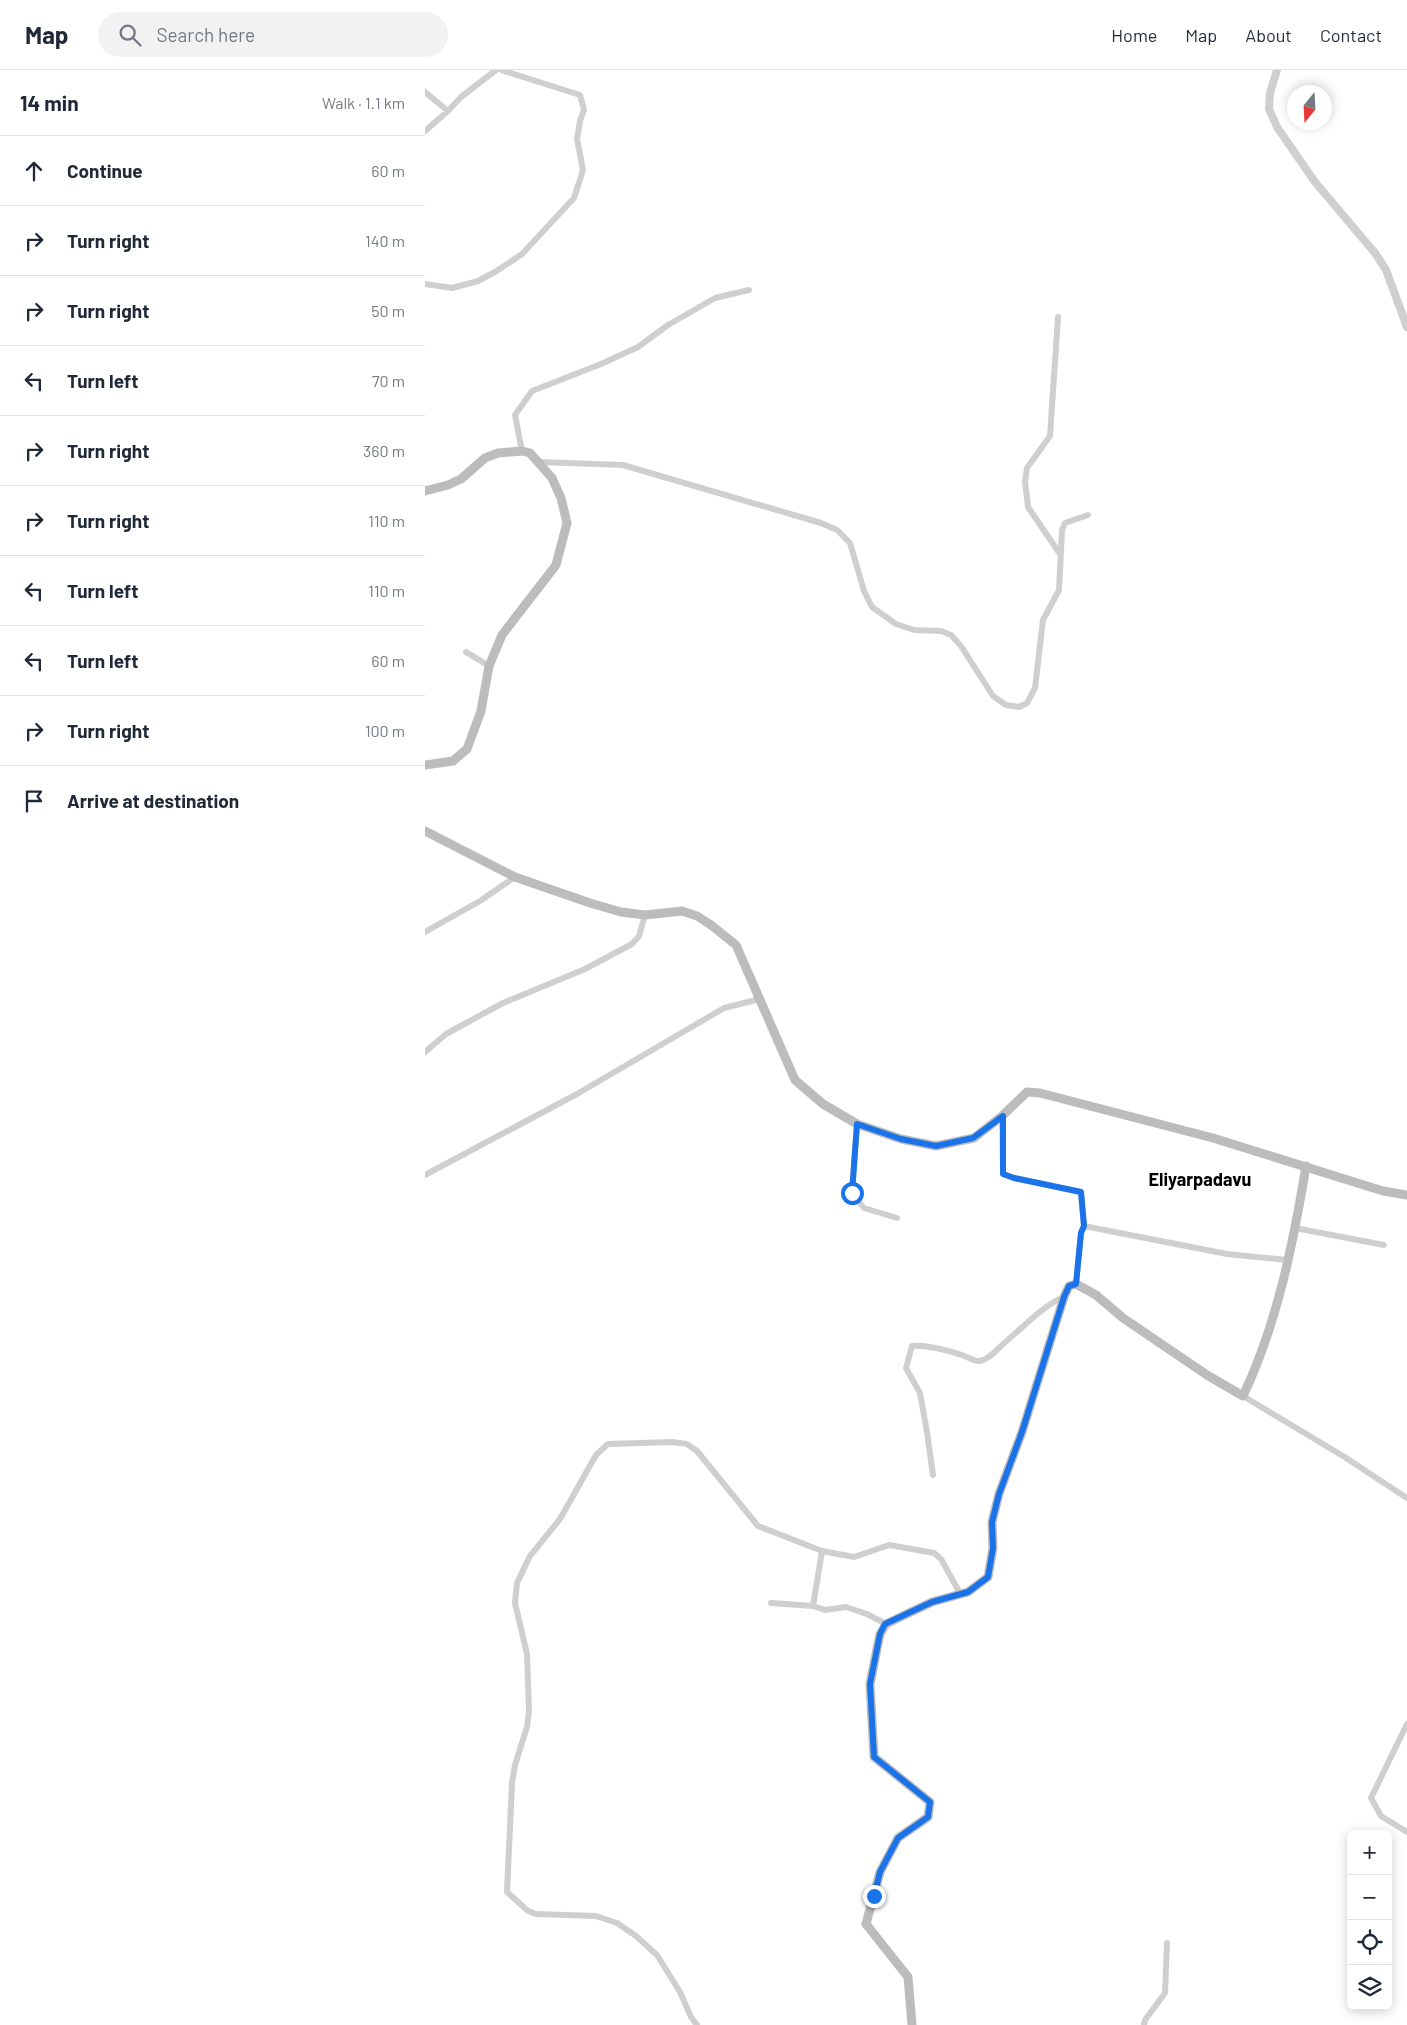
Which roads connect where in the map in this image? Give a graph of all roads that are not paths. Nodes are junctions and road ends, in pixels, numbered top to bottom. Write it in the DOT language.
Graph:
graph roads {
  1 [pos="496,70"];
  2 [pos="501,70"];
  3 [pos="1277,70"];
  4 [pos="425,92"];
  5 [pos="448,111"];
  6 [pos="425,131"];
  7 [pos="425,284"];
  8 [pos="749,290"];
  9 [pos="1058,318"];
  10 [pos="1407,327"];
  11 [pos="521,451"];
  12 [pos="540,462"];
  13 [pos="425,492"];
  14 [pos="1088,514"];
  15 [pos="1060,554"];
  16 [pos="466,652"];
  17 [pos="489,666"];
  18 [pos="425,764"];
  19 [pos="425,831"];
  20 [pos="515,877"];
  21 [pos="645,915"];
  22 [pos="425,932"];
  23 [pos="760,999"];
  24 [pos="425,1052"];
  25 [pos="1003,1116"];
  26 [pos="857,1124"];
  27 [pos="1306,1166"];
  28 [pos="425,1176"];
  29 [pos="1407,1195"];
  30 [pos="897,1218"];
  31 [pos="1084,1226"];
  32 [pos="1295,1228"];
  33 [pos="1384,1245"];
  34 [pos="1288,1260"];
  35 [pos="1076,1284"];
  36 [pos="1064,1297"];
  37 [pos="1243,1396"];
  38 [pos="933,1475"];
  39 [pos="1407,1498"];
  40 [pos="822,1551"];
  41 [pos="961,1595"];
  42 [pos="771,1603"];
  43 [pos="813,1606"];
  44 [pos="885,1624"];
  45 [pos="1407,1724"];
  46 [pos="1407,1832"];
  47 [pos="1167,1943"];
  48 [pos="697,2025"];
  49 [pos="913,2025"];
  50 [pos="1144,2025"];
  1 -- 5 [label="street"];
  2 -- 7 [label="street"];
  3 -- 10 [label="street"];
  4 -- 5 [label="street"];
  5 -- 6 [label="street"];
  8 -- 11 [label="street"];
  9 -- 15 [label="street"];
  11 -- 12 [label="main road"];
  11 -- 13 [label="main road"];
  12 -- 15 [label="street"];
  12 -- 17 [label="main road"];
  14 -- 15 [label="street"];
  16 -- 17 [label="street"];
  17 -- 18 [label="main road"];
  19 -- 20 [label="main road"];
  20 -- 21 [label="main road"];
  20 -- 22 [label="street"];
  21 -- 23 [label="main road"];
  21 -- 24 [label="street"];
  23 -- 26 [label="main road"];
  23 -- 28 [label="street"];
  25 -- 26 [label="main road"];
  25 -- 27 [label="main road"];
  25 -- 31 [label="street"];
  26 -- 30 [label="street"];
  27 -- 29 [label="main road"];
  27 -- 32 [label="main road"];
  31 -- 34 [label="street"];
  31 -- 35 [label="street"];
  32 -- 33 [label="street"];
  32 -- 34 [label="main road"];
  34 -- 37 [label="main road"];
  35 -- 36 [label="main road"];
  35 -- 37 [label="main road"];
  36 -- 38 [label="street"];
  36 -- 41 [label="main road"];
  37 -- 39 [label="street"];
  40 -- 41 [label="street"];
  40 -- 43 [label="street"];
  40 -- 48 [label="street"];
  41 -- 44 [label="main road"];
  42 -- 43 [label="street"];
  43 -- 44 [label="street"];
  44 -- 49 [label="main road"];
  45 -- 46 [label="street"];
  47 -- 50 [label="street"];
}
